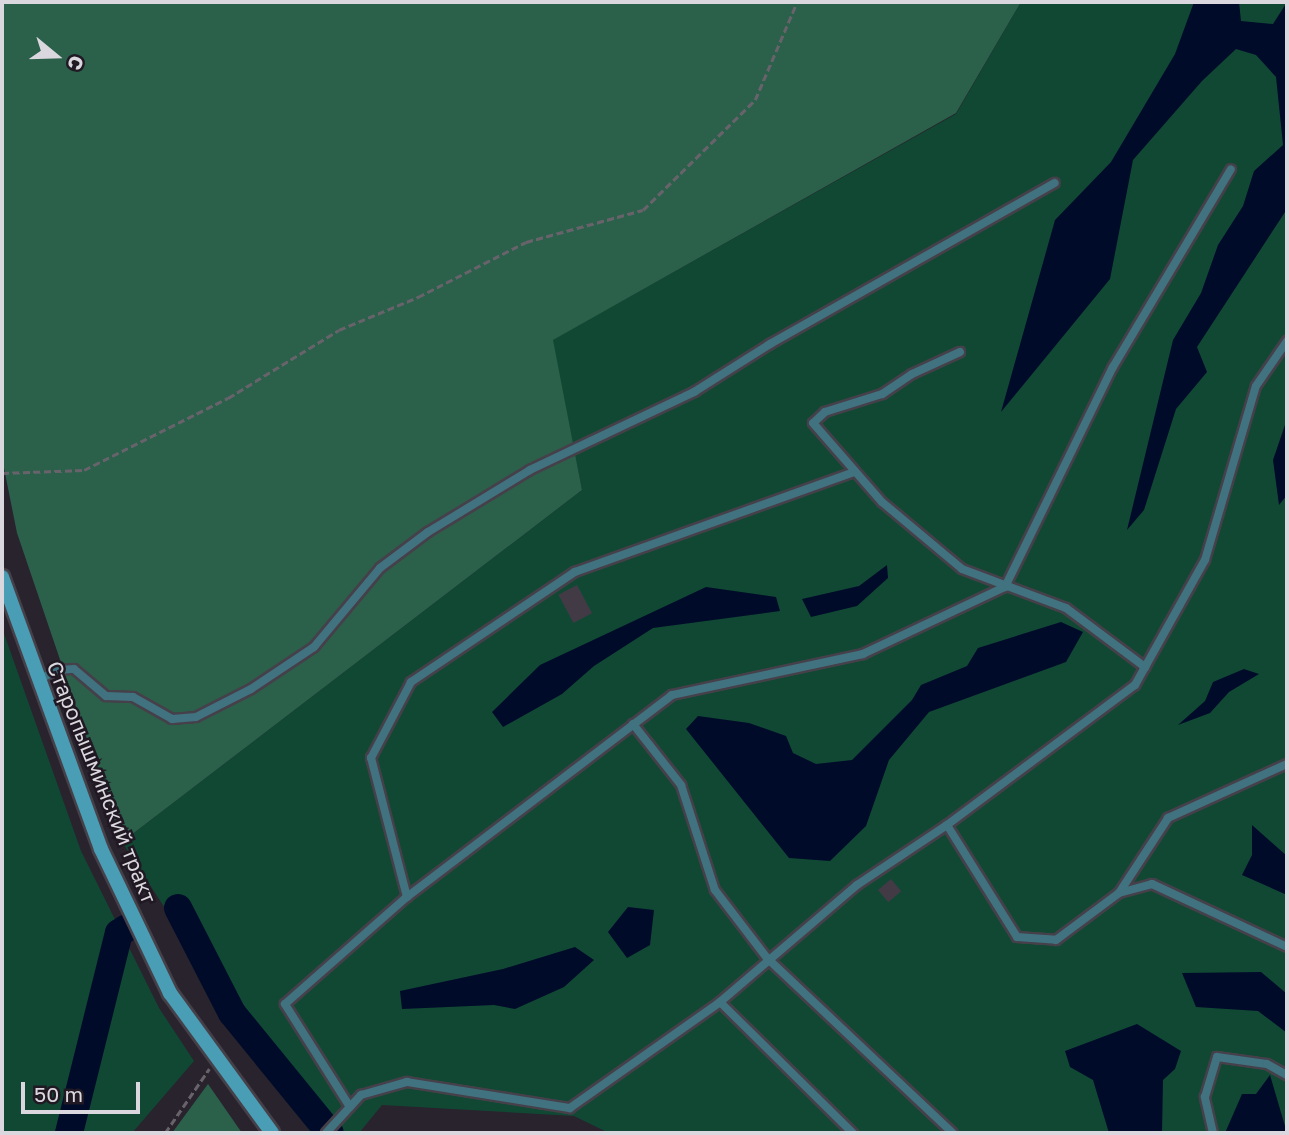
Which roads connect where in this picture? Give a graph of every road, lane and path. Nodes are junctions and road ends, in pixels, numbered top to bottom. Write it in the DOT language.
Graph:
graph roads {
  1 [pos="797,2"];
  2 [pos="1231,169"];
  3 [pos="1055,183"];
  4 [pos="1287,341"];
  5 [pos="960,352"];
  6 [pos="855,472"];
  7 [pos="2,473"];
  8 [pos="2,577"];
  9 [pos="1005,587"];
  10 [pos="1145,667"];
  11 [pos="36,680"];
  12 [pos="633,724"];
  13 [pos="1287,764"];
  14 [pos="947,825"];
  15 [pos="1119,893"];
  16 [pos="407,897"];
  17 [pos="1287,947"];
  18 [pos="767,958"];
  19 [pos="720,1002"];
  20 [pos="215,1061"];
  21 [pos="1287,1075"];
  22 [pos="350,1107"];
  23 [pos="165,1133"];
  24 [pos="272,1133"];
  25 [pos="326,1133"];
  26 [pos="853,1133"];
  27 [pos="953,1133"];
  28 [pos="1213,1133"];
  1 -- 7 [label="path"];
  2 -- 9 [label="lane"];
  3 -- 11 [label="lane"];
  4 -- 10 [label="lane"];
  5 -- 6 [label="lane"];
  6 -- 9 [label="lane"];
  6 -- 16 [label="lane"];
  8 -- 11 [label="street, Старопышминский тракт"];
  9 -- 10 [label="lane"];
  9 -- 12 [label="lane"];
  10 -- 14 [label="lane"];
  11 -- 20 [label="street, Старопышминский тракт"];
  12 -- 16 [label="lane"];
  12 -- 18 [label="lane"];
  13 -- 15 [label="lane"];
  14 -- 15 [label="lane"];
  14 -- 18 [label="lane"];
  15 -- 17 [label="lane"];
  16 -- 22 [label="lane"];
  18 -- 19 [label="lane"];
  18 -- 27 [label="lane"];
  19 -- 22 [label="lane"];
  19 -- 26 [label="lane"];
  20 -- 23 [label="path"];
  20 -- 24 [label="street, Старопышминский тракт"];
  21 -- 28 [label="lane"];
  22 -- 25 [label="lane"];
}
